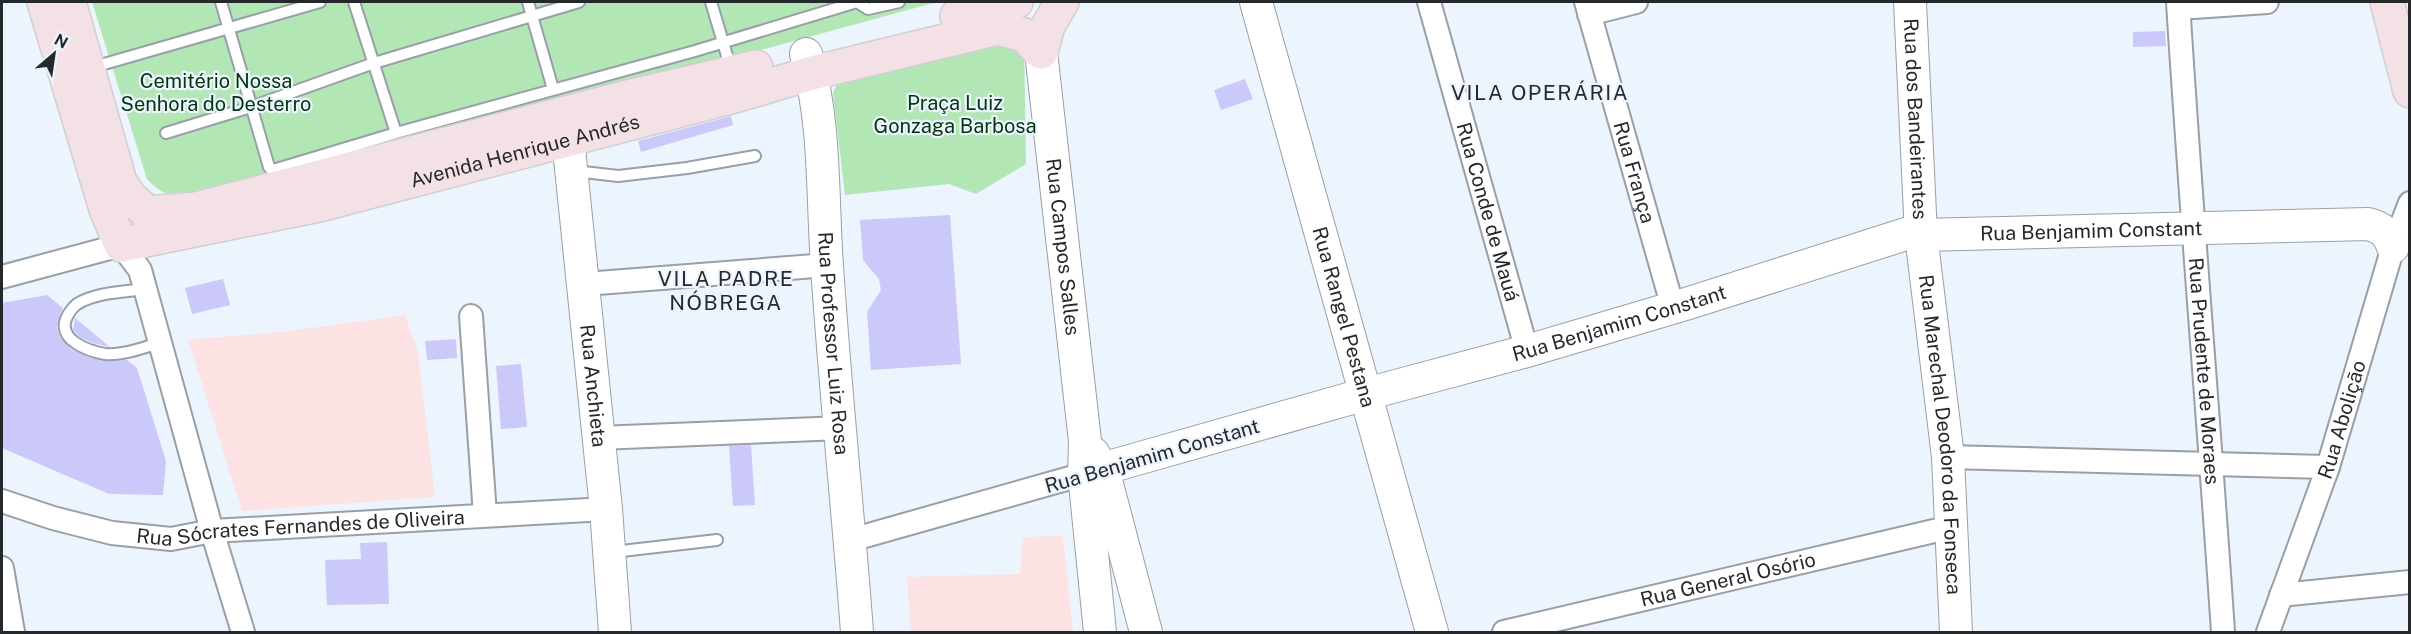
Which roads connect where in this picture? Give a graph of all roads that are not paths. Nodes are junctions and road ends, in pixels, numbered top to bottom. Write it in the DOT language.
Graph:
graph roads {
  1 [pos="44,2"];
  2 [pos="69,2"];
  3 [pos="221,2"];
  4 [pos="320,2"];
  5 [pos="354,2"];
  6 [pos="528,2"];
  7 [pos="579,2"];
  8 [pos="711,2"];
  9 [pos="857,2"];
  10 [pos="899,2"];
  11 [pos="1016,2"];
  12 [pos="1062,2"];
  13 [pos="1256,2"];
  14 [pos="1429,2"];
  15 [pos="1636,2"];
  16 [pos="1910,2"];
  17 [pos="2268,2"];
  18 [pos="2387,2"];
  19 [pos="2179,5"];
  20 [pos="1587,8"];
  21 [pos="531,16"];
  22 [pos="228,28"];
  23 [pos="722,43"];
  24 [pos="1041,52"];
  25 [pos="728,59"];
  26 [pos="374,63"];
  27 [pos="809,64"];
  28 [pos="89,68"];
  29 [pos="553,89"];
  30 [pos="2409,91"];
  31 [pos="632,96"];
  32 [pos="251,107"];
  33 [pos="166,133"];
  34 [pos="396,133"];
  35 [pos="568,139"];
  36 [pos="755,156"];
  37 [pos="572,171"];
  38 [pos="312,193"];
  39 [pos="2409,203"];
  40 [pos="152,225"];
  41 [pos="2192,229"];
  42 [pos="1921,235"];
  43 [pos="2393,247"];
  44 [pos="827,265"];
  45 [pos="136,268"];
  46 [pos="2,277"];
  47 [pos="585,284"];
  48 [pos="1673,308"];
  49 [pos="471,316"];
  50 [pos="160,343"];
  51 [pos="1527,351"];
  52 [pos="1366,394"];
  53 [pos="841,428"];
  54 [pos="599,438"];
  55 [pos="1948,457"];
  56 [pos="2212,464"];
  57 [pos="2328,467"];
  58 [pos="1093,472"];
  59 [pos="2,501"];
  60 [pos="606,509"];
  61 [pos="485,515"];
  62 [pos="1951,527"];
  63 [pos="212,531"];
  64 [pos="717,540"];
  65 [pos="851,540"];
  66 [pos="609,553"];
  67 [pos="2,568"];
  68 [pos="2409,582"];
  69 [pos="2281,595"];
  70 [pos="14,633"];
  71 [pos="243,633"];
  72 [pos="615,633"];
  73 [pos="857,633"];
  74 [pos="1100,633"];
  75 [pos="1112,633"];
  76 [pos="1138,633"];
  77 [pos="1146,633"];
  78 [pos="1432,633"];
  79 [pos="1504,633"];
  80 [pos="1956,633"];
  81 [pos="2223,633"];
  82 [pos="2268,633"];
  1 -- 45 [label="main road"];
  2 -- 28 [label="main road"];
  3 -- 22 [label="lane"];
  4 -- 22 [label="lane"];
  5 -- 26 [label="lane"];
  6 -- 21 [label="lane"];
  7 -- 21 [label="lane"];
  8 -- 23 [label="lane"];
  9 -- 10 [label="lane"];
  9 -- 23 [label="lane"];
  11 -- 27 [label="main road, Avenida Henrique Andrés"];
  12 -- 24 [label="main road"];
  13 -- 52 [label="main road, Rua Rangel Pestana"];
  14 -- 51 [label="street, Rua Conde de Mauá"];
  15 -- 20 [label="street"];
  16 -- 42 [label="main road, Rua dos Bandeirantes"];
  17 -- 19 [label="street"];
  18 -- 30 [label="main road"];
  19 -- 41 [label="street, Rua Prudente de Moraes"];
  20 -- 48 [label="street, Rua França"];
  21 -- 26 [label="lane"];
  21 -- 29 [label="lane"];
  22 -- 28 [label="lane"];
  22 -- 32 [label="lane"];
  23 -- 25 [label="lane"];
  23 -- 29 [label="lane"];
  24 -- 27 [label="main road, Avenida Henrique Andrés"];
  24 -- 58 [label="main road, Rua Campos Salles"];
  26 -- 32 [label="lane"];
  26 -- 34 [label="lane"];
  27 -- 31 [label="main road, Avenida Henrique Andrés"];
  27 -- 35 [label="main road, Avenida Henrique Andrés"];
  27 -- 44 [label="main road, Rua Professor Luiz Rosa"];
  28 -- 40 [label="main road"];
  29 -- 34 [label="lane"];
  31 -- 35 [label="main road"];
  31 -- 38 [label="main road, Avenida Henrique Andrés"];
  32 -- 33 [label="lane"];
  32 -- 34 [label="lane"];
  35 -- 37 [label="main road, Rua Anchieta"];
  35 -- 38 [label="main road, Avenida Henrique Andrés"];
  36 -- 37 [label="lane"];
  37 -- 47 [label="main road, Rua Anchieta"];
  38 -- 40 [label="main road, Avenida Henrique Andrés"];
  39 -- 43 [label="street, Rua Abolição"];
  40 -- 45 [label="main road, Avenida Henrique Andrés"];
  41 -- 42 [label="main road, Rua Benjamim Constant"];
  41 -- 43 [label="main road, Rua Benjamim Constant"];
  41 -- 56 [label="street, Rua Prudente de Moraes"];
  42 -- 48 [label="main road, Rua Benjamim Constant"];
  42 -- 55 [label="main road, Rua Marechal Deodoro da Fonseca"];
  43 -- 57 [label="street, Rua Abolição"];
  44 -- 47 [label="street"];
  44 -- 53 [label="main road, Rua Professor Luiz Rosa"];
  45 -- 46 [label="street, Avenida Henrique Andrés"];
  45 -- 50 [label="street"];
  45 -- 50 [label="lane"];
  47 -- 54 [label="main road, Rua Anchieta"];
  48 -- 51 [label="main road, Rua Benjamim Constant"];
  49 -- 61 [label="street"];
  50 -- 63 [label="street"];
  51 -- 52 [label="main road, Rua Benjamim Constant"];
  52 -- 58 [label="main road, Rua Benjamim Constant"];
  52 -- 78 [label="main road, Rua Rangel Pestana"];
  53 -- 54 [label="street"];
  53 -- 65 [label="main road, Rua Professor Luiz Rosa"];
  54 -- 60 [label="main road, Rua Anchieta"];
  55 -- 56 [label="street"];
  55 -- 62 [label="main road, Rua Marechal Deodoro da Fonseca"];
  56 -- 57 [label="street"];
  56 -- 81 [label="street, Rua Prudente de Moraes"];
  57 -- 69 [label="street, Rua Abolição"];
  58 -- 65 [label="street, Rua Benjamim Constant"];
  58 -- 74 [label="main road, Rua Campos Salles"];
  58 -- 77 [label="main road"];
  59 -- 63 [label="street, Rua Sócrates Fernandes de Oliveira"];
  60 -- 61 [label="street, Rua Sócrates Fernandes de Oliveira"];
  60 -- 66 [label="main road, Rua Anchieta"];
  61 -- 63 [label="street, Rua Sócrates Fernandes de Oliveira"];
  62 -- 79 [label="street, Rua General Osório"];
  62 -- 80 [label="main road, Rua Marechal Deodoro da Fonseca"];
  63 -- 71 [label="street"];
  64 -- 66 [label="lane"];
  65 -- 73 [label="main road, Rua Professor Luiz Rosa"];
  66 -- 72 [label="main road, Rua Anchieta"];
  67 -- 70 [label="street"];
  68 -- 69 [label="street"];
  69 -- 82 [label="street, Rua Abolição"];
  75 -- 76 [label="main road"];
}
